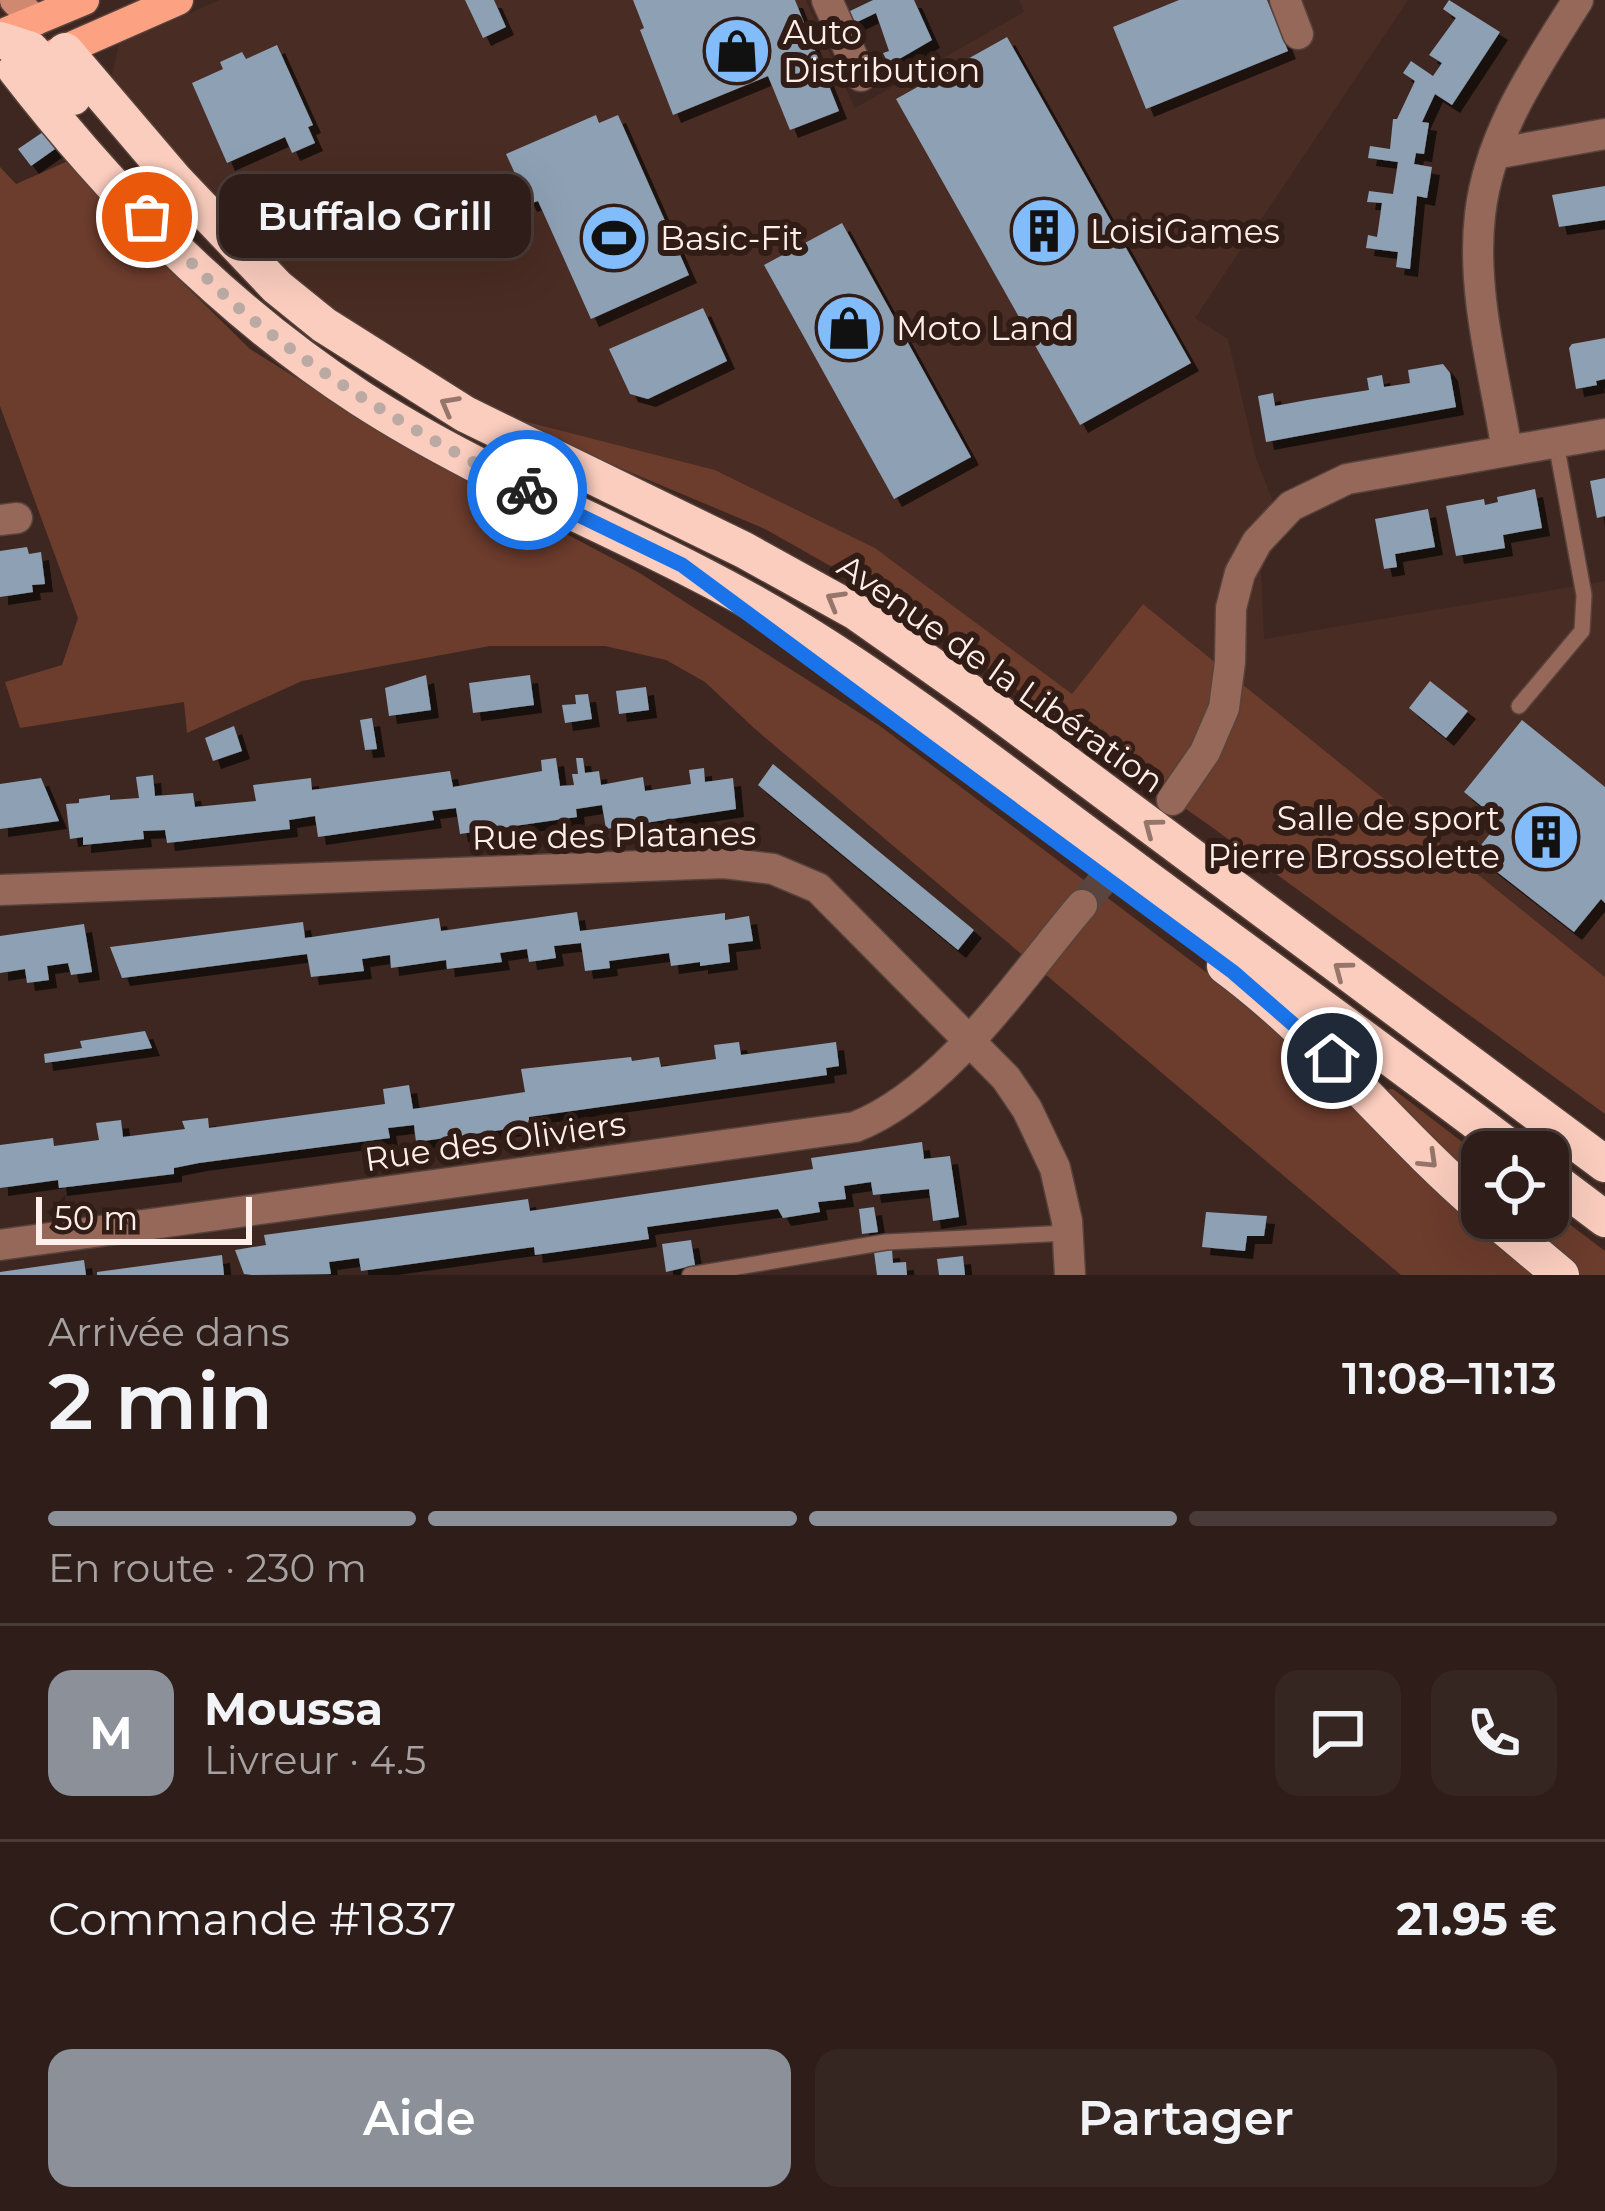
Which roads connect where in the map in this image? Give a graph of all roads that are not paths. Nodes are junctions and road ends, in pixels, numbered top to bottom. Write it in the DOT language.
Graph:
graph roads {
  1 [pos="84,0"];
  2 [pos="178,0"];
  3 [pos="826,0"];
  4 [pos="1285,0"];
  5 [pos="1579,0"];
  6 [pos="25,10"];
  7 [pos="1298,34"];
  8 [pos="17,55"];
  9 [pos="861,76"];
  10 [pos="1605,134"];
  11 [pos="1494,154"];
  12 [pos="1605,434"];
  13 [pos="1556,442"];
  14 [pos="1507,451"];
  15 [pos="682,565"];
  16 [pos="1519,706"];
  17 [pos="1172,800"];
  18 [pos="0,890"];
  19 [pos="1082,905"];
  20 [pos="970,1040"];
  21 [pos="1488,1131"];
  22 [pos="1605,1164"];
  23 [pos="1461,1188"];
  24 [pos="1569,1192"];
  25 [pos="1605,1219"];
  26 [pos="1069,1233"];
  27 [pos="1518,1239"];
  28 [pos="0,1245"];
  29 [pos="690,1275"];
  30 [pos="1070,1275"];
  31 [pos="1561,1275"];
  1 -- 6 [label="main road"];
  2 -- 8 [label="main road"];
  3 -- 9 [label="street"];
  4 -- 7 [label="street"];
  5 -- 11 [label="street"];
  6 -- 8 [label="main road"];
  6 -- 8 [label="main road"];
  8 -- 15 [label="highway"];
  22 -- 8 [label="highway, Avenue de la Libération, one-way"];
  10 -- 11 [label="street"];
  11 -- 14 [label="street"];
  12 -- 13 [label="street"];
  13 -- 14 [label="street"];
  13 -- 16 [label="lane"];
  14 -- 17 [label="street"];
  15 -- 21 [label="highway"];
  15 -- 23 [label="highway, one-way"];
  18 -- 20 [label="street, Rue des Platanes"];
  19 -- 20 [label="street, Rue des Oliviers"];
  20 -- 26 [label="street, Rue des Platanes"];
  20 -- 28 [label="street, Rue des Oliviers"];
  24 -- 25 [label="highway"];
  26 -- 29 [label="lane"];
  26 -- 30 [label="street, Rue des Platanes"];
  27 -- 31 [label="highway"];
}
